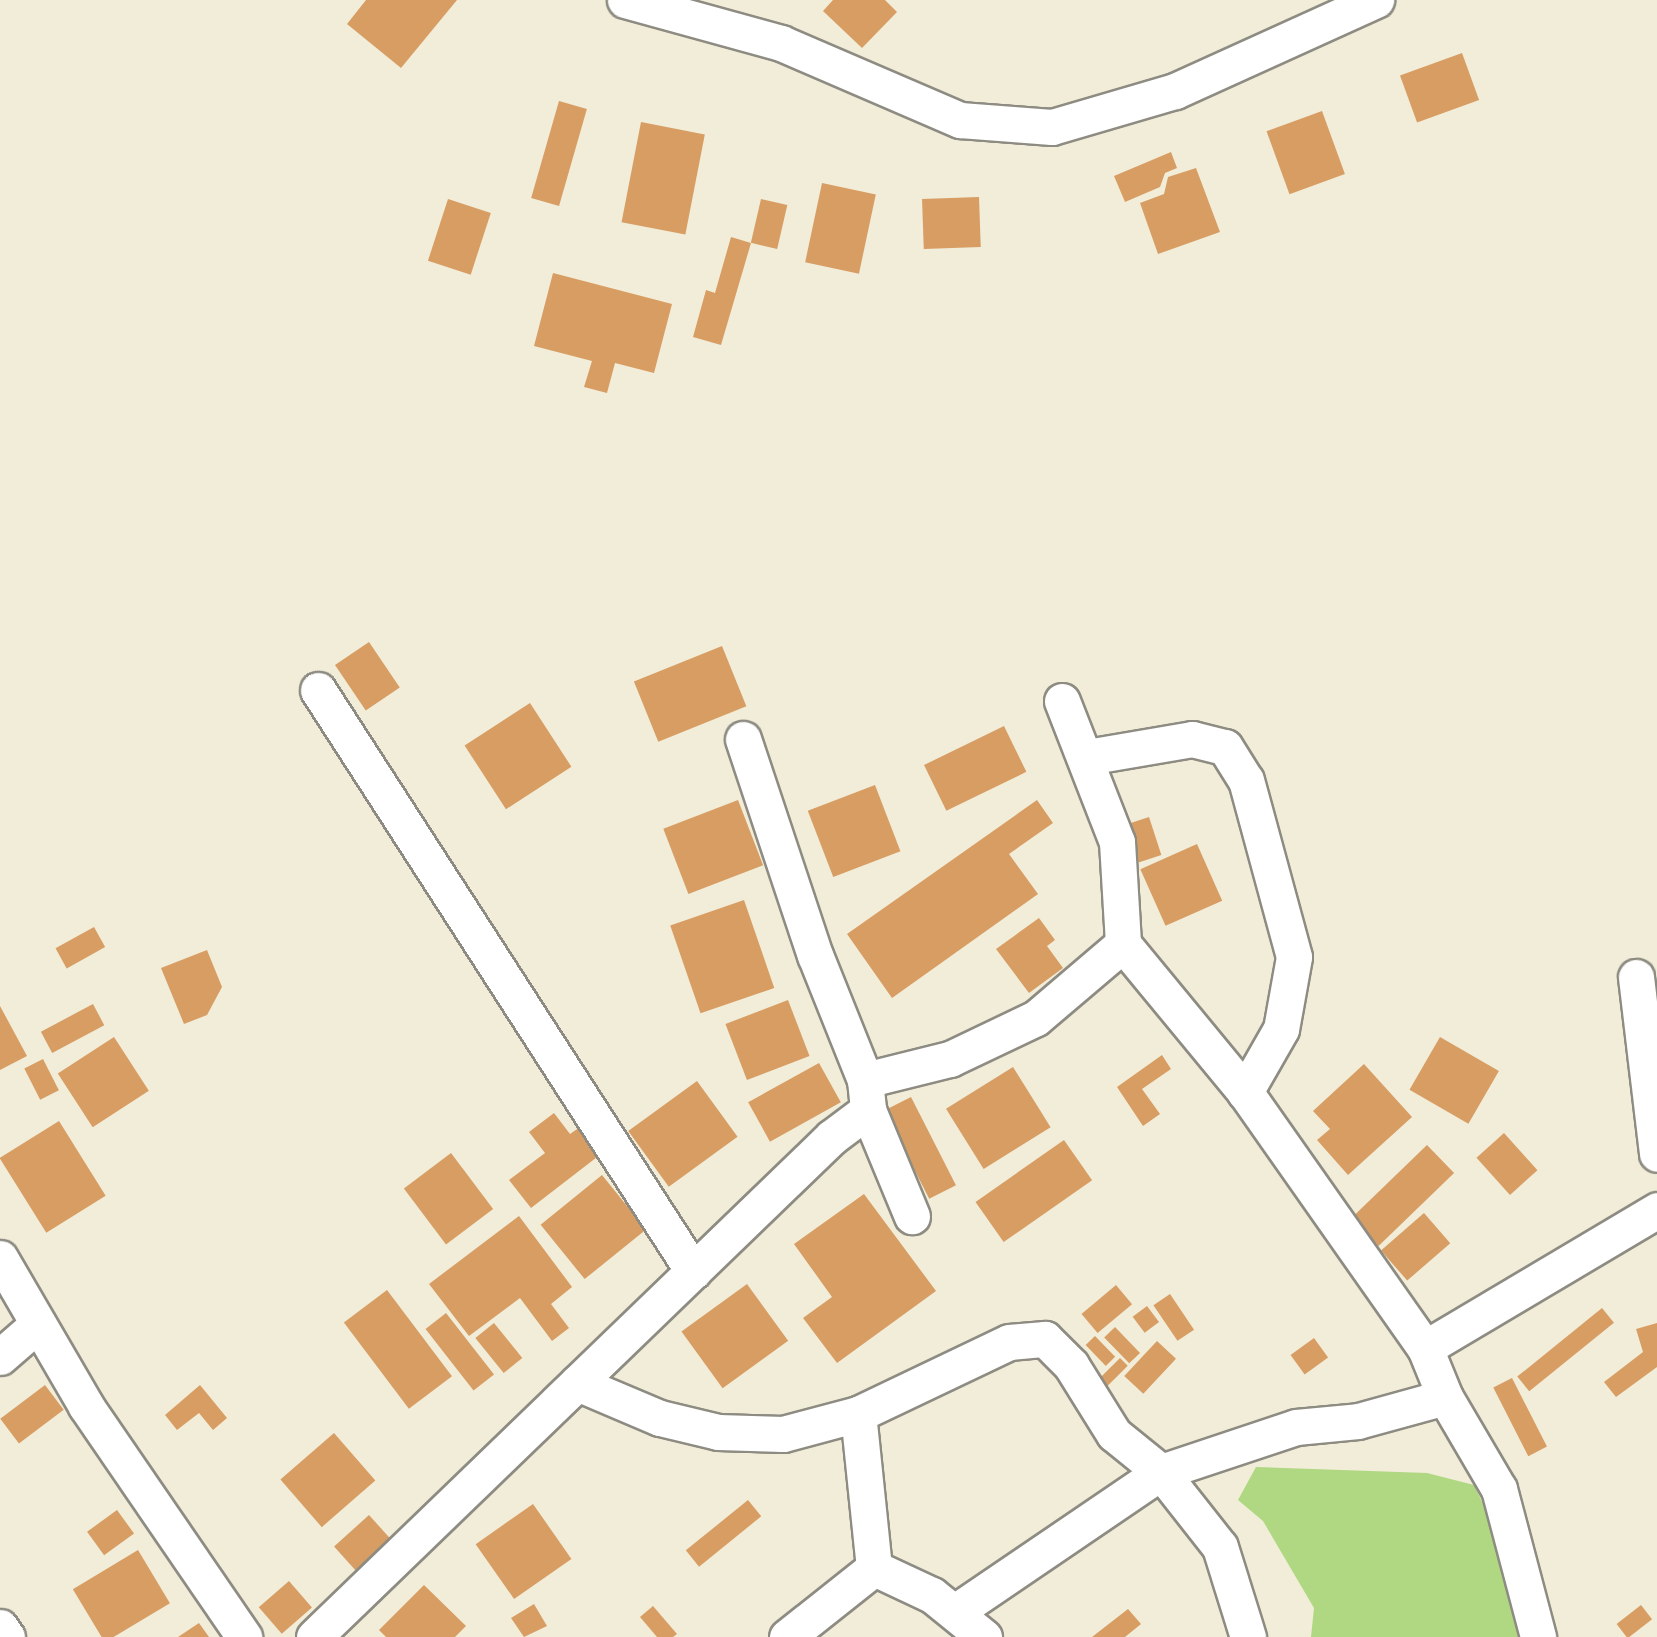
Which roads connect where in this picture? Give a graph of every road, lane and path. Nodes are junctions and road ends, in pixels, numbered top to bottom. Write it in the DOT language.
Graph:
graph roads {
  1 [pos="625,0"];
  2 [pos="1376,0"];
  3 [pos="318,690"];
  4 [pos="1062,701"];
  5 [pos="743,739"];
  6 [pos="1087,757"];
  7 [pos="1123,944"];
  8 [pos="1636,977"];
  9 [pos="1245,1092"];
  10 [pos="866,1095"];
  11 [pos="1657,1154"];
  12 [pos="1657,1210"];
  13 [pos="912,1216"];
  14 [pos="0,1258"];
  15 [pos="693,1270"];
  16 [pos="38,1324"];
  17 [pos="1425,1348"];
  18 [pos="0,1357"];
  19 [pos="577,1382"];
  20 [pos="1445,1397"];
  21 [pos="858,1414"];
  22 [pos="1161,1472"];
  23 [pos="874,1568"];
  24 [pos="956,1612"];
  25 [pos="0,1628"];
  26 [pos="7,1637"];
  27 [pos="244,1637"];
  28 [pos="314,1637"];
  29 [pos="788,1637"];
  30 [pos="984,1637"];
  31 [pos="1248,1637"];
  32 [pos="1538,1637"];
  1 -- 2 [label="street"];
  3 -- 15 [label="street"];
  4 -- 6 [label="street"];
  5 -- 10 [label="street"];
  6 -- 7 [label="street"];
  6 -- 9 [label="street"];
  7 -- 9 [label="street"];
  7 -- 10 [label="street"];
  8 -- 11 [label="street"];
  9 -- 17 [label="street"];
  10 -- 13 [label="street"];
  10 -- 15 [label="street"];
  12 -- 17 [label="street"];
  14 -- 16 [label="street"];
  15 -- 19 [label="street"];
  16 -- 18 [label="street"];
  16 -- 27 [label="street"];
  17 -- 20 [label="street"];
  19 -- 21 [label="street"];
  19 -- 28 [label="street"];
  20 -- 22 [label="street"];
  20 -- 32 [label="street"];
  21 -- 22 [label="street"];
  21 -- 23 [label="street"];
  22 -- 24 [label="street"];
  22 -- 31 [label="street"];
  23 -- 24 [label="street"];
  23 -- 29 [label="street"];
  24 -- 30 [label="street"];
  25 -- 26 [label="street"];
}
